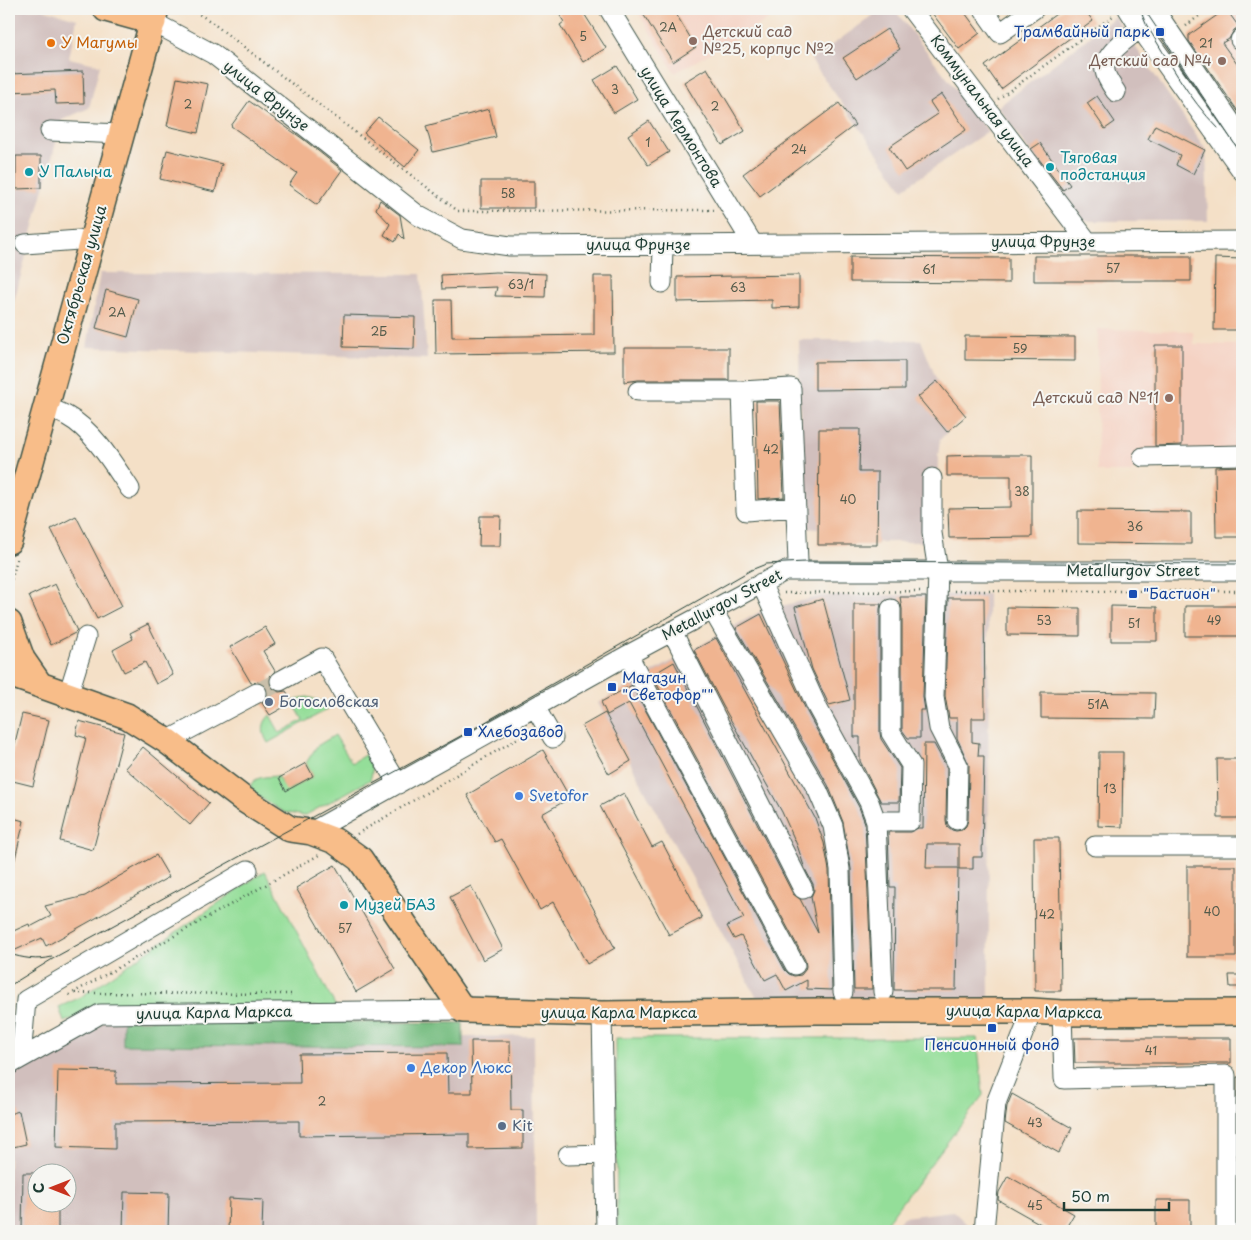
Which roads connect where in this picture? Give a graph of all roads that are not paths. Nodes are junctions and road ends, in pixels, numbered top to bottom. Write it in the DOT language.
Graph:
graph roads {
  1 [pos="106,9"];
  2 [pos="609,9"];
  3 [pos="912,9"];
  4 [pos="983,9"];
  5 [pos="1034,9"];
  6 [pos="1160,11"];
  7 [pos="1121,12"];
  8 [pos="154,16"];
  9 [pos="1140,28"];
  10 [pos="1116,92"];
  11 [pos="50,131"];
  12 [pos="121,134"];
  13 [pos="1242,138"];
  14 [pos="1242,171"];
  15 [pos="92,239"];
  16 [pos="1242,241"];
  17 [pos="1088,242"];
  18 [pos="25,244"];
  19 [pos="753,244"];
  20 [pos="663,246"];
  21 [pos="662,283"];
  22 [pos="638,391"];
  23 [pos="742,391"];
  24 [pos="46,407"];
  25 [pos="1242,455"];
  26 [pos="1143,457"];
  27 [pos="932,478"];
  28 [pos="130,489"];
  29 [pos="796,507"];
  30 [pos="9,541"];
  31 [pos="798,571"];
  32 [pos="938,571"];
  33 [pos="1242,571"];
  34 [pos="761,583"];
  35 [pos="712,609"];
  36 [pos="891,609"];
  37 [pos="9,623"];
  38 [pos="672,631"];
  39 [pos="86,637"];
  40 [pos="628,655"];
  41 [pos="9,674"];
  42 [pos="280,681"];
  43 [pos="40,685"];
  44 [pos="257,693"];
  45 [pos="68,695"];
  46 [pos="535,707"];
  47 [pos="553,738"];
  48 [pos="167,741"];
  49 [pos="398,784"];
  50 [pos="957,820"];
  51 [pos="876,821"];
  52 [pos="311,832"];
  53 [pos="1095,846"];
  54 [pos="1242,846"];
  55 [pos="248,870"];
  56 [pos="803,889"];
  57 [pos="795,966"];
  58 [pos="843,992"];
  59 [pos="883,992"];
  60 [pos="463,1010"];
  61 [pos="1032,1011"];
  62 [pos="1242,1012"];
  63 [pos="1062,1013"];
  64 [pos="602,1014"];
  65 [pos="15,1062"];
  66 [pos="605,1154"];
  67 [pos="568,1155"];
  68 [pos="606,1231"];
  69 [pos="984,1231"];
  70 [pos="1226,1231"];
  1 -- 8 [label="main road, улица Фрунзе"];
  2 -- 19 [label="street, улица Лермонтова"];
  3 -- 17 [label="street, Коммунальная улица"];
  4 -- 5 [label="street"];
  6 -- 9 [label="street"];
  6 -- 13 [label="street"];
  7 -- 9 [label="street"];
  8 -- 12 [label="main road, Октябрьская улица"];
  8 -- 20 [label="street, улица Фрунзе"];
  9 -- 10 [label="street"];
  9 -- 14 [label="street"];
  11 -- 12 [label="street"];
  12 -- 15 [label="main road, Октябрьская улица"];
  15 -- 18 [label="street"];
  15 -- 24 [label="main road, Октябрьская улица"];
  16 -- 17 [label="street, улица Фрунзе"];
  17 -- 19 [label="street, улица Фрунзе"];
  19 -- 20 [label="street, улица Фрунзе"];
  20 -- 21 [label="street"];
  22 -- 23 [label="street"];
  23 -- 29 [label="street"];
  23 -- 29 [label="street"];
  24 -- 28 [label="street"];
  24 -- 30 [label="main road, Октябрьская улица"];
  25 -- 26 [label="street"];
  27 -- 32 [label="street"];
  29 -- 31 [label="street"];
  31 -- 32 [label="street, Metallurgov Street"];
  31 -- 34 [label="street, Metallurgov Street"];
  32 -- 33 [label="street, Metallurgov Street"];
  32 -- 50 [label="street"];
  34 -- 35 [label="street, Metallurgov Street"];
  34 -- 51 [label="street"];
  35 -- 38 [label="street, Metallurgov Street"];
  35 -- 58 [label="street"];
  36 -- 51 [label="street"];
  37 -- 43 [label="main road"];
  38 -- 40 [label="street, Metallurgov Street"];
  38 -- 56 [label="street"];
  39 -- 45 [label="street"];
  40 -- 46 [label="street, Metallurgov Street"];
  40 -- 57 [label="street"];
  41 -- 43 [label="main road"];
  42 -- 49 [label="street"];
  43 -- 45 [label="main road"];
  44 -- 48 [label="street"];
  45 -- 48 [label="main road"];
  46 -- 47 [label="street"];
  46 -- 49 [label="street, Metallurgov Street"];
  48 -- 52 [label="main road"];
  49 -- 52 [label="street, Metallurgov Street"];
  51 -- 59 [label="street"];
  52 -- 60 [label="main road"];
  53 -- 54 [label="street"];
  55 -- 65 [label="street"];
  60 -- 64 [label="main road, улица Карла Маркса"];
  60 -- 65 [label="street, улица Карла Маркса"];
  61 -- 63 [label="main road, улица Карла Маркса"];
  61 -- 64 [label="main road, улица Карла Маркса"];
  61 -- 69 [label="street"];
  62 -- 63 [label="main road, улица Карла Маркса"];
  63 -- 70 [label="street"];
  64 -- 66 [label="street"];
  66 -- 67 [label="street"];
  66 -- 68 [label="street"];
}
